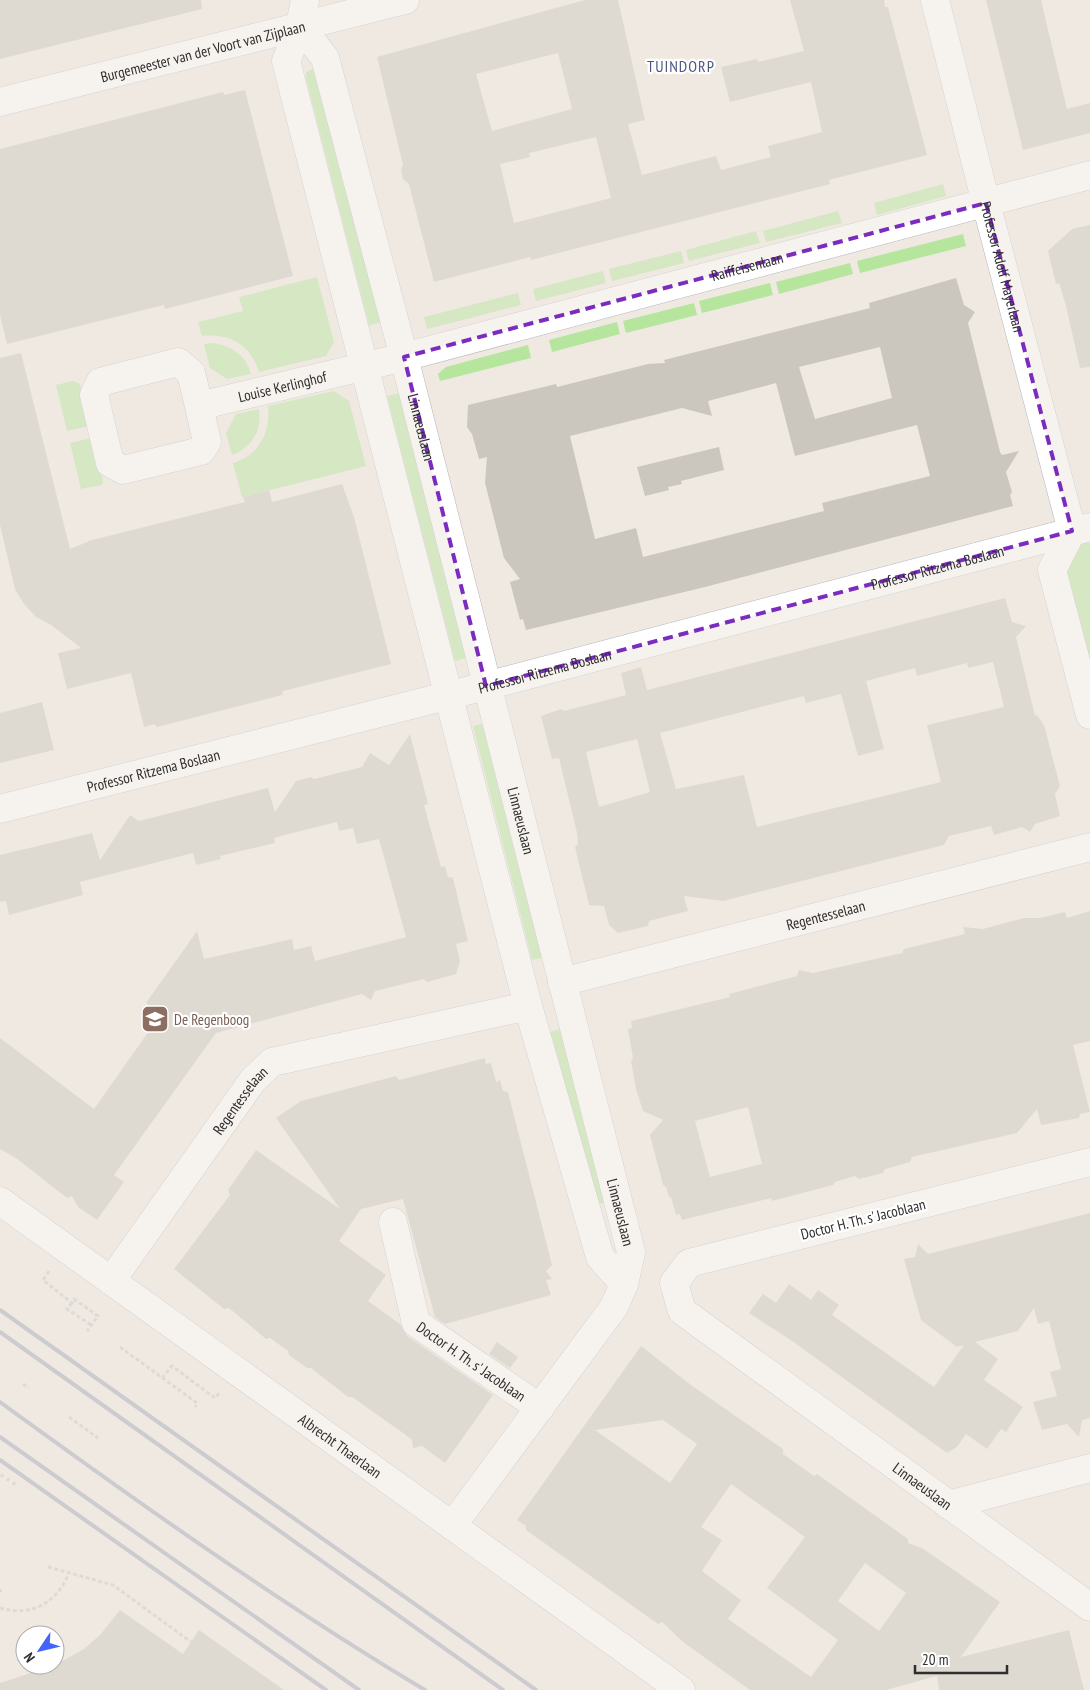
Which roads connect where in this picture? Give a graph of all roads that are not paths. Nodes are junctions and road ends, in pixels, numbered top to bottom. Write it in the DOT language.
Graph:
graph roads {
  1 [pos="305,0"];
  2 [pos="404,0"];
  3 [pos="936,0"];
  4 [pos="300,26"];
  5 [pos="0,102"];
  6 [pos="1090,175"];
  7 [pos="986,203"];
  8 [pos="404,357"];
  9 [pos="364,366"];
  10 [pos="200,406"];
  11 [pos="1084,534"];
  12 [pos="486,686"];
  13 [pos="449,696"];
  14 [pos="1090,715"];
  15 [pos="0,809"];
  16 [pos="1090,847"];
  17 [pos="562,982"];
  18 [pos="528,1006"];
  19 [pos="1090,1162"];
  20 [pos="0,1201"];
  21 [pos="392,1222"];
  22 [pos="111,1281"];
  23 [pos="624,1284"];
  24 [pos="682,1311"];
  25 [pos="540,1408"];
  26 [pos="1090,1468"];
  27 [pos="948,1505"];
  28 [pos="452,1526"];
  29 [pos="1090,1607"];
  30 [pos="681,1690"];
  1 -- 4 [label="street"];
  2 -- 4 [label="street, Burgemeester van der Voort van Zijplaan"];
  3 -- 7 [label="street, Professor Adolf Mayerlaan"];
  4 -- 5 [label="street, Burgemeester van der Voort van Zijplaan"];
  4 -- 8 [label="street, Linnaeuslaan"];
  4 -- 9 [label="street, Linnaeuslaan"];
  6 -- 7 [label="street, Raiffeisenlaan"];
  7 -- 8 [label="street, Raiffeisenlaan"];
  7 -- 11 [label="street, Professor Adolf Mayerlaan"];
  8 -- 9 [label="street"];
  8 -- 12 [label="street, Linnaeuslaan"];
  9 -- 10 [label="street, Louise Kerlinghof"];
  9 -- 13 [label="street, Linnaeuslaan"];
  10 -- 10 [label="street"];
  11 -- 12 [label="street, Professor Ritzema Boslaan"];
  11 -- 14 [label="street"];
  12 -- 13 [label="street, Professor Ritzema Boslaan"];
  12 -- 17 [label="street, Linnaeuslaan"];
  13 -- 15 [label="street, Professor Ritzema Boslaan"];
  13 -- 18 [label="street, Linnaeuslaan"];
  16 -- 17 [label="street, Regentesselaan"];
  17 -- 23 [label="street, Linnaeuslaan"];
  18 -- 22 [label="street, Regentesselaan"];
  18 -- 23 [label="street, Linnaeuslaan"];
  19 -- 24 [label="street, Doctor H. Th. s' Jacoblaan"];
  20 -- 22 [label="street, Albrecht Thaerlaan"];
  21 -- 25 [label="street, Doctor H. Th. s' Jacoblaan"];
  22 -- 28 [label="street, Albrecht Thaerlaan"];
  23 -- 25 [label="street, Doctor H. Th. s' Jacoblaan"];
  24 -- 27 [label="street, Linnaeuslaan"];
  25 -- 28 [label="street, Doctor H. Th. s' Jacoblaan"];
  26 -- 27 [label="street"];
  27 -- 29 [label="street, Linnaeuslaan"];
  28 -- 30 [label="street, Albrecht Thaerlaan"];
}
